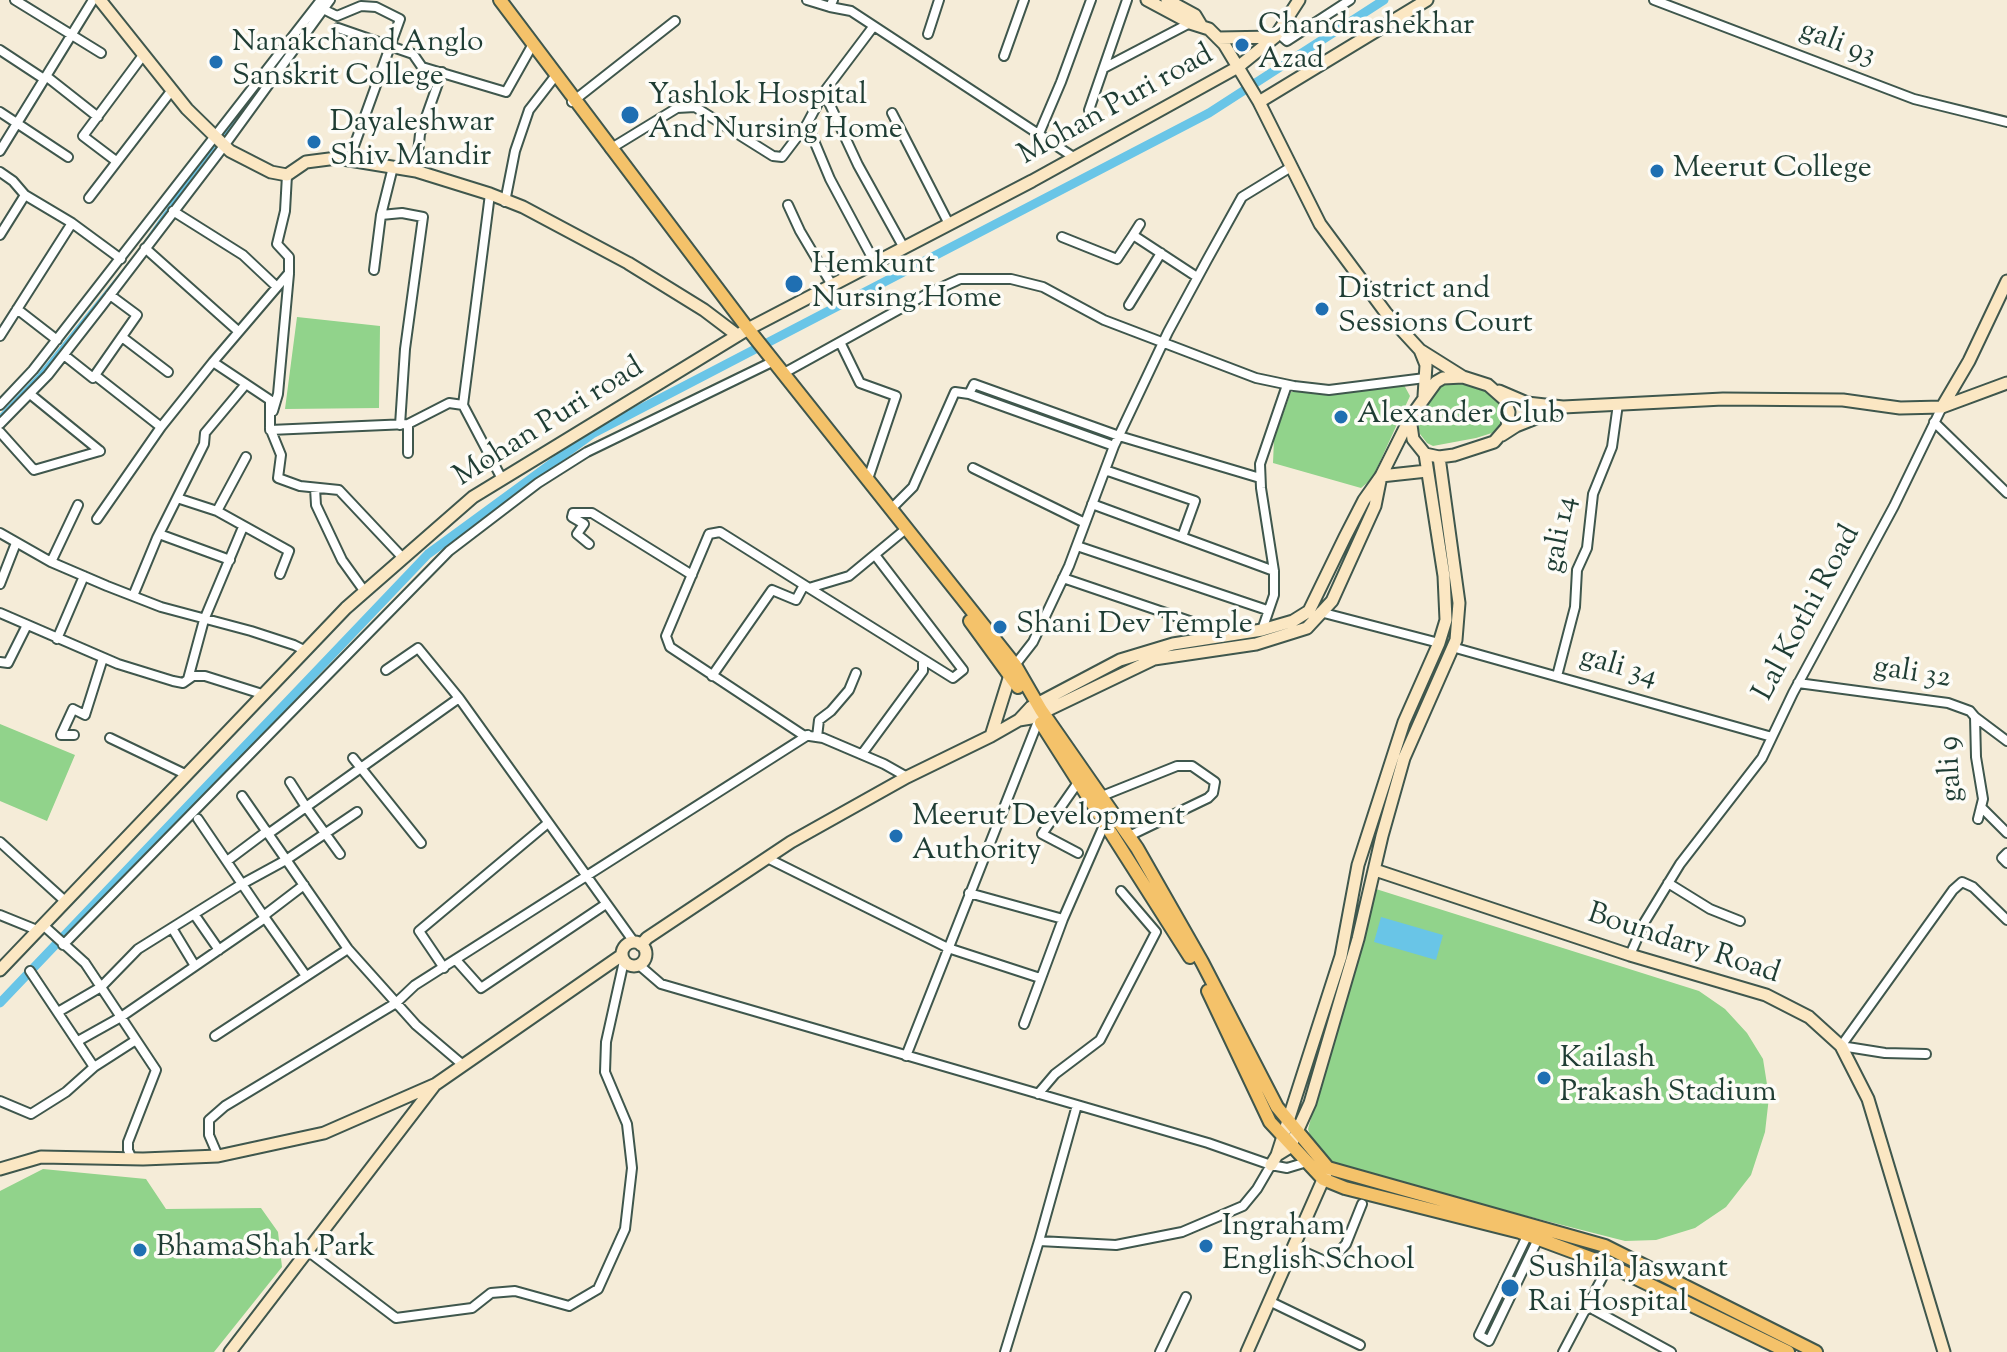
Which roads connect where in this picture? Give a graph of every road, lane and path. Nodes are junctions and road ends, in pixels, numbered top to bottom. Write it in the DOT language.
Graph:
graph roads {
  1 [pos="15,0"];
  2 [pos="93,0"];
  3 [pos="100,0"];
  4 [pos="330,0"];
  5 [pos="807,0"];
  6 [pos="939,0"];
  7 [pos="1024,0"];
  8 [pos="1091,0"];
  9 [pos="1127,0"];
  10 [pos="1147,0"];
  11 [pos="1167,0"];
  12 [pos="1299,0"];
  13 [pos="1350,0"];
  14 [pos="1427,0"];
  15 [pos="1654,0"];
  16 [pos="497,1"];
  17 [pos="322,4"];
  18 [pos="832,4"];
  19 [pos="675,21"];
  20 [pos="1196,24"];
  21 [pos="873,27"];
  22 [pos="338,28"];
  23 [pos="928,34"];
  24 [pos="71,35"];
  25 [pos="1276,35"];
  26 [pos="1218,38"];
  27 [pos="388,45"];
  28 [pos="531,46"];
  29 [pos="0,50"];
  30 [pos="101,53"];
  31 [pos="144,54"];
  32 [pos="1004,56"];
  33 [pos="1238,67"];
  34 [pos="1103,69"];
  35 [pos="442,72"];
  36 [pos="45,77"];
  37 [pos="553,79"];
  38 [pos="172,90"];
  39 [pos="824,92"];
  40 [pos="1257,98"];
  41 [pos="573,101"];
  42 [pos="1089,110"];
  43 [pos="0,112"];
  44 [pos="892,113"];
  45 [pos="98,117"];
  46 [pos="2007,122"];
  47 [pos="18,123"];
  48 [pos="807,124"];
  49 [pos="1038,136"];
  50 [pos="219,142"];
  51 [pos="609,150"];
  52 [pos="0,151"];
  53 [pos="68,157"];
  54 [pos="1075,158"];
  55 [pos="349,160"];
  56 [pos="116,161"];
  57 [pos="393,167"];
  58 [pos="1291,167"];
  59 [pos="416,171"];
  60 [pos="0,172"];
  61 [pos="287,175"];
  62 [pos="490,194"];
  63 [pos="25,195"];
  64 [pos="89,198"];
  65 [pos="505,202"];
  66 [pos="788,205"];
  67 [pos="173,211"];
  68 [pos="381,215"];
  69 [pos="72,223"];
  70 [pos="949,224"];
  71 [pos="1140,224"];
  72 [pos="0,235"];
  73 [pos="1133,235"];
  74 [pos="1062,237"];
  75 [pos="145,248"];
  76 [pos="904,248"];
  77 [pos="1161,253"];
  78 [pos="121,259"];
  79 [pos="875,263"];
  80 [pos="374,270"];
  81 [pos="289,273"];
  82 [pos="1197,277"];
  83 [pos="2007,281"];
  84 [pos="832,285"];
  85 [pos="277,287"];
  86 [pos="110,295"];
  87 [pos="1129,305"];
  88 [pos="17,309"];
  89 [pos="238,331"];
  90 [pos="747,335"];
  91 [pos="0,336"];
  92 [pos="122,337"];
  93 [pos="57,340"];
  94 [pos="840,342"];
  95 [pos="1163,343"];
  96 [pos="1420,350"];
  97 [pos="64,355"];
  98 [pos="770,361"];
  99 [pos="213,362"];
  100 [pos="168,372"];
  101 [pos="784,373"];
  102 [pos="1463,377"];
  103 [pos="93,378"];
  104 [pos="1425,378"];
  105 [pos="2007,383"];
  106 [pos="246,384"];
  107 [pos="1287,385"];
  108 [pos="1493,389"];
  109 [pos="30,394"];
  110 [pos="969,394"];
  111 [pos="1424,396"];
  112 [pos="1,402"];
  113 [pos="1618,404"];
  114 [pos="463,405"];
  115 [pos="1563,407"];
  116 [pos="1942,407"];
  117 [pos="812,413"];
  118 [pos="1410,418"];
  119 [pos="1934,422"];
  120 [pos="0,424"];
  121 [pos="404,424"];
  122 [pos="161,427"];
  123 [pos="270,430"];
  124 [pos="0,432"];
  125 [pos="1119,436"];
  126 [pos="1500,437"];
  127 [pos="1114,446"];
  128 [pos="408,453"];
  129 [pos="1425,454"];
  130 [pos="246,457"];
  131 [pos="1439,457"];
  132 [pos="973,468"];
  133 [pos="1105,470"];
  134 [pos="1427,471"];
  135 [pos="1381,476"];
  136 [pos="1260,478"];
  137 [pos="502,479"];
  138 [pos="868,479"];
  139 [pos="315,488"];
  140 [pos="2007,493"];
  141 [pos="177,498"];
  142 [pos="1092,504"];
  143 [pos="78,505"];
  144 [pos="891,509"];
  145 [pos="217,511"];
  146 [pos="97,519"];
  147 [pos="1085,523"];
  148 [pos="243,527"];
  149 [pos="0,533"];
  150 [pos="901,533"];
  151 [pos="159,534"];
  152 [pos="1182,537"];
  153 [pos="16,543"];
  154 [pos="589,544"];
  155 [pos="1077,546"];
  156 [pos="875,555"];
  157 [pos="403,558"];
  158 [pos="230,560"];
  159 [pos="51,562"];
  160 [pos="1274,571"];
  161 [pos="280,574"];
  162 [pos="692,575"];
  163 [pos="84,576"];
  164 [pos="1063,578"];
  165 [pos="0,584"];
  166 [pos="807,587"];
  167 [pos="365,592"];
  168 [pos="133,596"];
  169 [pos="1267,610"];
  170 [pos="1316,611"];
  171 [pos="0,613"];
  172 [pos="204,620"];
  173 [pos="27,625"];
  174 [pos="1262,630"];
  175 [pos="1239,634"];
  176 [pos="57,639"];
  177 [pos="1439,643"];
  178 [pos="1452,647"];
  179 [pos="304,650"];
  180 [pos="103,658"];
  181 [pos="923,661"];
  182 [pos="0,662"];
  183 [pos="386,670"];
  184 [pos="1012,670"];
  185 [pos="856,673"];
  186 [pos="712,676"];
  187 [pos="1557,676"];
  188 [pos="188,679"];
  189 [pos="1798,683"];
  190 [pos="262,694"];
  191 [pos="459,698"];
  192 [pos="1037,711"];
  193 [pos="1975,717"];
  194 [pos="74,735"];
  195 [pos="813,736"];
  196 [pos="991,736"];
  197 [pos="1772,737"];
  198 [pos="110,738"];
  199 [pos="2007,741"];
  200 [pos="862,754"];
  201 [pos="353,758"];
  202 [pos="360,767"];
  203 [pos="185,774"];
  204 [pos="907,777"];
  205 [pos="1079,781"];
  206 [pos="290,782"];
  207 [pos="242,796"];
  208 [pos="1102,796"];
  209 [pos="306,807"];
  210 [pos="1981,807"];
  211 [pos="357,812"];
  212 [pos="198,819"];
  213 [pos="1978,819"];
  214 [pos="1105,822"];
  215 [pos="548,823"];
  216 [pos="267,833"];
  217 [pos="325,833"];
  218 [pos="2007,833"];
  219 [pos="1129,836"];
  220 [pos="0,842"];
  221 [pos="421,843"];
  222 [pos="1078,853"];
  223 [pos="2007,853"];
  224 [pos="340,854"];
  225 [pos="767,858"];
  226 [pos="286,860"];
  227 [pos="227,861"];
  228 [pos="2007,863"];
  229 [pos="1375,870"];
  230 [pos="587,878"];
  231 [pos="1668,883"];
  232 [pos="242,884"];
  233 [pos="304,885"];
  234 [pos="1121,891"];
  235 [pos="969,893"];
  236 [pos="65,901"];
  237 [pos="606,904"];
  238 [pos="194,914"];
  239 [pos="0,915"];
  240 [pos="1164,915"];
  241 [pos="265,918"];
  242 [pos="1063,919"];
  243 [pos="2007,920"];
  244 [pos="1740,921"];
  245 [pos="40,928"];
  246 [pos="172,928"];
  247 [pos="1156,932"];
  248 [pos="62,944"];
  249 [pos="637,944"];
  250 [pos="948,948"];
  251 [pos="348,949"];
  252 [pos="219,950"];
  253 [pos="1630,955"];
  254 [pos="623,958"];
  255 [pos="456,960"];
  256 [pos="639,965"];
  257 [pos="195,966"];
  258 [pos="444,968"];
  259 [pos="0,970"];
  260 [pos="30,971"];
  261 [pos="306,976"];
  262 [pos="1040,978"];
  263 [pos="101,987"];
  264 [pos="396,1003"];
  265 [pos="58,1012"];
  266 [pos="121,1017"];
  267 [pos="1024,1024"];
  268 [pos="215,1036"];
  269 [pos="136,1040"];
  270 [pos="78,1041"];
  271 [pos="1841,1046"];
  272 [pos="1926,1054"];
  273 [pos="906,1056"];
  274 [pos="463,1065"];
  275 [pos="94,1067"];
  276 [pos="436,1084"];
  277 [pos="1038,1094"];
  278 [pos="0,1101"];
  279 [pos="1077,1105"];
  280 [pos="1287,1120"];
  281 [pos="1297,1132"];
  282 [pos="1286,1140"];
  283 [pos="218,1156"];
  284 [pos="132,1159"];
  285 [pos="1274,1160"];
  286 [pos="1307,1162"];
  287 [pos="0,1169"];
  288 [pos="1325,1174"];
  289 [pos="1362,1204"];
  290 [pos="1533,1233"];
  291 [pos="1039,1241"];
  292 [pos="1293,1247"];
  293 [pos="1614,1250"];
  294 [pos="309,1252"];
  295 [pos="1609,1265"];
  296 [pos="1186,1297"];
  297 [pos="1269,1301"];
  298 [pos="1587,1306"];
  299 [pos="1360,1345"];
  300 [pos="1251,1350"];
  301 [pos="1810,1351"];
  302 [pos="230,1352"];
  303 [pos="1005,1352"];
  304 [pos="1160,1352"];
  305 [pos="1563,1352"];
  306 [pos="1671,1352"];
  307 [pos="1788,1352"];
  308 [pos="1944,1352"];
  1 -- 24 [label="street"];
  2 -- 24 [label="street"];
  3 -- 31 [label="street"];
  4 -- 17 [label="street"];
  5 -- 18 [label="street"];
  6 -- 23 [label="street"];
  7 -- 32 [label="street"];
  8 -- 49 [label="street"];
  9 -- 34 [label="street"];
  10 -- 20 [label="street"];
  11 -- 20 [label="street"];
  12 -- 25 [label="street, Mohan Puri road"];
  13 -- 25 [label="street"];
  14 -- 40 [label="street"];
  15 -- 46 [label="street, gali 93"];
  16 -- 28 [label="main road"];
  17 -- 27 [label="street"];
  17 -- 50 [label="street"];
  17 -- 50 [label="street"];
  18 -- 21 [label="street"];
  19 -- 41 [label="street"];
  20 -- 26 [label="street"];
  20 -- 34 [label="street"];
  21 -- 39 [label="street"];
  21 -- 49 [label="street"];
  22 -- 27 [label="street"];
  24 -- 30 [label="street"];
  24 -- 36 [label="street"];
  25 -- 26 [label="street"];
  25 -- 33 [label="street, Mohan Puri road"];
  26 -- 33 [label="street"];
  27 -- 35 [label="street"];
  27 -- 55 [label="street"];
  28 -- 35 [label="street"];
  28 -- 37 [label="main road"];
  28 -- 41 [label="main road"];
  29 -- 36 [label="street"];
  31 -- 38 [label="street"];
  31 -- 45 [label="street"];
  33 -- 40 [label="street"];
  33 -- 54 [label="street, Mohan Puri road"];
  34 -- 42 [label="street"];
  35 -- 59 [label="street"];
  36 -- 45 [label="street"];
  36 -- 47 [label="street"];
  37 -- 41 [label="main road"];
  37 -- 65 [label="street"];
  38 -- 50 [label="street"];
  38 -- 56 [label="street"];
  39 -- 48 [label="street"];
  39 -- 76 [label="street"];
  40 -- 58 [label="street"];
  41 -- 51 [label="main road"];
  43 -- 47 [label="street"];
  44 -- 70 [label="street"];
  45 -- 56 [label="street"];
  47 -- 52 [label="street"];
  47 -- 53 [label="street"];
  48 -- 51 [label="street"];
  48 -- 79 [label="street"];
  49 -- 54 [label="street"];
  50 -- 61 [label="street"];
  50 -- 67 [label="street"];
  50 -- 78 [label="street"];
  51 -- 90 [label="main road"];
  54 -- 70 [label="street, Mohan Puri road"];
  55 -- 57 [label="street"];
  55 -- 61 [label="street"];
  56 -- 64 [label="street"];
  57 -- 59 [label="street"];
  57 -- 68 [label="street"];
  58 -- 82 [label="street"];
  58 -- 96 [label="street"];
  59 -- 62 [label="street"];
  60 -- 63 [label="street"];
  61 -- 81 [label="street"];
  62 -- 65 [label="street"];
  62 -- 114 [label="street"];
  63 -- 69 [label="street"];
  63 -- 72 [label="street"];
  65 -- 90 [label="street"];
  66 -- 84 [label="street"];
  67 -- 75 [label="street"];
  67 -- 85 [label="street"];
  68 -- 80 [label="street"];
  68 -- 121 [label="street"];
  69 -- 78 [label="street"];
  69 -- 88 [label="street"];
  70 -- 76 [label="street, Mohan Puri road"];
  71 -- 73 [label="street"];
  73 -- 74 [label="street"];
  73 -- 77 [label="street"];
  75 -- 86 [label="street"];
  75 -- 89 [label="street"];
  76 -- 79 [label="street, Mohan Puri road"];
  77 -- 82 [label="street"];
  77 -- 87 [label="street"];
  78 -- 93 [label="street"];
  79 -- 84 [label="street, Mohan Puri road"];
  81 -- 85 [label="street"];
  81 -- 123 [label="street"];
  82 -- 95 [label="street"];
  83 -- 116 [label="street, Lal Kothi Road"];
  84 -- 90 [label="street, Mohan Puri road"];
  85 -- 89 [label="street"];
  86 -- 92 [label="street"];
  86 -- 97 [label="street"];
  88 -- 91 [label="street"];
  88 -- 93 [label="street"];
  89 -- 99 [label="street"];
  90 -- 98 [label="main road"];
  90 -- 137 [label="street, Mohan Puri road"];
  92 -- 100 [label="street"];
  92 -- 103 [label="street"];
  93 -- 112 [label="street"];
  94 -- 95 [label="street"];
  94 -- 101 [label="street"];
  94 -- 138 [label="street"];
  95 -- 107 [label="street"];
  95 -- 125 [label="street"];
  96 -- 102 [label="street"];
  96 -- 104 [label="street"];
  97 -- 103 [label="street"];
  97 -- 109 [label="street"];
  98 -- 101 [label="main road"];
  98 -- 117 [label="main road"];
  98 -- 248 [label="street"];
  99 -- 106 [label="street"];
  99 -- 122 [label="street"];
  101 -- 117 [label="main road"];
  102 -- 108 [label="street"];
  102 -- 111 [label="street"];
  103 -- 122 [label="street"];
  104 -- 107 [label="street"];
  104 -- 111 [label="street"];
  105 -- 116 [label="street"];
  106 -- 123 [label="street"];
  106 -- 141 [label="street"];
  107 -- 136 [label="street"];
  108 -- 115 [label="street"];
  108 -- 126 [label="street"];
  109 -- 120 [label="street"];
  109 -- 124 [label="street"];
  110 -- 125 [label="street"];
  110 -- 127 [label="street"];
  110 -- 144 [label="street"];
  111 -- 118 [label="street"];
  113 -- 115 [label="street"];
  113 -- 116 [label="street"];
  113 -- 187 [label="street, gali 14"];
  114 -- 121 [label="street"];
  114 -- 137 [label="street"];
  115 -- 126 [label="street"];
  116 -- 119 [label="street, Lal Kothi Road"];
  117 -- 138 [label="main road"];
  117 -- 150 [label="main road"];
  118 -- 129 [label="street"];
  118 -- 135 [label="street"];
  119 -- 140 [label="street"];
  119 -- 189 [label="street, Lal Kothi Road"];
  121 -- 123 [label="street"];
  121 -- 128 [label="street"];
  122 -- 146 [label="street"];
  123 -- 139 [label="street"];
  125 -- 127 [label="street"];
  125 -- 136 [label="street"];
  126 -- 131 [label="street"];
  127 -- 133 [label="street"];
  129 -- 131 [label="street"];
  129 -- 134 [label="street"];
  130 -- 145 [label="street"];
  131 -- 178 [label="street"];
  132 -- 147 [label="street"];
  133 -- 142 [label="street"];
  133 -- 152 [label="street"];
  134 -- 135 [label="street"];
  134 -- 177 [label="street"];
  135 -- 170 [label="street"];
  136 -- 160 [label="street"];
  137 -- 157 [label="street, Mohan Puri road"];
  138 -- 144 [label="main road"];
  139 -- 157 [label="street"];
  139 -- 167 [label="street"];
  141 -- 145 [label="street"];
  141 -- 151 [label="street"];
  142 -- 147 [label="street"];
  142 -- 152 [label="street"];
  143 -- 159 [label="street"];
  144 -- 184 [label="main road"];
  145 -- 148 [label="street"];
  147 -- 155 [label="street"];
  148 -- 158 [label="street"];
  148 -- 161 [label="street"];
  149 -- 153 [label="street"];
  150 -- 156 [label="street"];
  150 -- 184 [label="main road"];
  151 -- 158 [label="street"];
  151 -- 168 [label="street"];
  152 -- 160 [label="street"];
  153 -- 159 [label="street"];
  153 -- 165 [label="street"];
  154 -- 162 [label="street"];
  155 -- 164 [label="street"];
  155 -- 169 [label="street"];
  156 -- 166 [label="street"];
  156 -- 181 [label="street"];
  157 -- 167 [label="street, Mohan Puri road"];
  158 -- 172 [label="street"];
  159 -- 163 [label="street"];
  160 -- 169 [label="street"];
  162 -- 166 [label="street"];
  162 -- 186 [label="street"];
  163 -- 168 [label="street"];
  163 -- 176 [label="street"];
  164 -- 175 [label="street"];
  164 -- 184 [label="street"];
  166 -- 181 [label="street"];
  166 -- 186 [label="street"];
  167 -- 179 [label="street, Mohan Puri road"];
  168 -- 172 [label="street"];
  169 -- 174 [label="street"];
  170 -- 174 [label="street"];
  170 -- 177 [label="street"];
  170 -- 192 [label="street"];
  171 -- 173 [label="street"];
  172 -- 179 [label="street"];
  172 -- 188 [label="street"];
  173 -- 176 [label="street"];
  173 -- 182 [label="street"];
  174 -- 175 [label="street"];
  175 -- 192 [label="street"];
  176 -- 180 [label="street"];
  177 -- 280 [label="street"];
  178 -- 187 [label="street, gali 34"];
  178 -- 229 [label="street"];
  179 -- 190 [label="street, Mohan Puri road"];
  180 -- 188 [label="street"];
  180 -- 194 [label="street"];
  181 -- 200 [label="street"];
  183 -- 191 [label="street"];
  184 -- 192 [label="main road"];
  184 -- 196 [label="street"];
  185 -- 195 [label="street"];
  186 -- 195 [label="street"];
  187 -- 197 [label="street, gali 34"];
  188 -- 190 [label="street"];
  189 -- 193 [label="street, gali 32"];
  189 -- 197 [label="street, Lal Kothi Road"];
  190 -- 203 [label="street, Mohan Puri road"];
  191 -- 202 [label="street"];
  191 -- 215 [label="street"];
  192 -- 196 [label="street"];
  192 -- 205 [label="main road"];
  192 -- 208 [label="main road"];
  192 -- 235 [label="street"];
  193 -- 199 [label="street, gali 32"];
  193 -- 210 [label="street, gali 9"];
  195 -- 200 [label="street"];
  195 -- 230 [label="street"];
  196 -- 204 [label="street"];
  197 -- 231 [label="street, Lal Kothi Road"];
  198 -- 203 [label="street"];
  200 -- 204 [label="street"];
  201 -- 202 [label="street"];
  202 -- 209 [label="street"];
  202 -- 221 [label="street"];
  203 -- 236 [label="street, Mohan Puri road"];
  204 -- 225 [label="street"];
  205 -- 214 [label="main road"];
  205 -- 222 [label="street"];
  206 -- 209 [label="street"];
  207 -- 216 [label="street"];
  208 -- 219 [label="main road"];
  208 -- 219 [label="street"];
  209 -- 216 [label="street"];
  209 -- 217 [label="street"];
  210 -- 213 [label="street, gali 9"];
  210 -- 218 [label="street"];
  211 -- 217 [label="street"];
  212 -- 227 [label="street"];
  214 -- 240 [label="main road"];
  214 -- 242 [label="street"];
  215 -- 230 [label="street"];
  215 -- 258 [label="street"];
  216 -- 226 [label="street"];
  216 -- 227 [label="street"];
  217 -- 224 [label="street"];
  217 -- 226 [label="street"];
  219 -- 280 [label="main road"];
  220 -- 236 [label="street"];
  223 -- 228 [label="street"];
  225 -- 249 [label="street"];
  225 -- 250 [label="street"];
  226 -- 232 [label="street"];
  226 -- 233 [label="street"];
  227 -- 232 [label="street"];
  229 -- 253 [label="street, Boundary Road"];
  229 -- 281 [label="street"];
  230 -- 237 [label="street"];
  230 -- 255 [label="street"];
  231 -- 244 [label="street"];
  231 -- 253 [label="street, Lal Kothi Road"];
  232 -- 238 [label="street"];
  232 -- 241 [label="street"];
  233 -- 241 [label="street"];
  233 -- 251 [label="street"];
  234 -- 247 [label="street"];
  235 -- 242 [label="street"];
  235 -- 250 [label="street"];
  236 -- 245 [label="street, Mohan Puri road"];
  237 -- 249 [label="street"];
  237 -- 255 [label="street"];
  238 -- 246 [label="street"];
  238 -- 252 [label="street"];
  239 -- 245 [label="street"];
  240 -- 247 [label="street"];
  240 -- 282 [label="main road"];
  241 -- 252 [label="street"];
  241 -- 261 [label="street"];
  242 -- 262 [label="street"];
  243 -- 271 [label="street"];
  245 -- 248 [label="street"];
  245 -- 259 [label="street, Mohan Puri road"];
  246 -- 257 [label="street"];
  246 -- 263 [label="street"];
  247 -- 277 [label="street"];
  248 -- 263 [label="street"];
  249 -- 254 [label="street"];
  249 -- 256 [label="street"];
  250 -- 262 [label="street"];
  250 -- 273 [label="street"];
  251 -- 261 [label="street"];
  251 -- 264 [label="street"];
  252 -- 257 [label="street"];
  253 -- 271 [label="street, Boundary Road"];
  254 -- 256 [label="street"];
  254 -- 274 [label="street"];
  254 -- 294 [label="street"];
  255 -- 258 [label="street"];
  256 -- 273 [label="street"];
  257 -- 266 [label="street"];
  258 -- 264 [label="street"];
  260 -- 265 [label="street"];
  261 -- 268 [label="street"];
  262 -- 267 [label="street"];
  263 -- 265 [label="street"];
  263 -- 266 [label="street"];
  264 -- 274 [label="street"];
  264 -- 283 [label="street"];
  265 -- 270 [label="street"];
  266 -- 269 [label="street"];
  266 -- 270 [label="street"];
  269 -- 275 [label="street"];
  269 -- 284 [label="street"];
  270 -- 275 [label="street"];
  271 -- 272 [label="street"];
  271 -- 308 [label="street, Boundary Road"];
  273 -- 277 [label="street"];
  274 -- 276 [label="street"];
  275 -- 278 [label="street"];
  276 -- 283 [label="street"];
  276 -- 294 [label="street"];
  277 -- 279 [label="street"];
  279 -- 285 [label="street"];
  279 -- 291 [label="street"];
  280 -- 281 [label="main road"];
  280 -- 282 [label="street"];
  281 -- 282 [label="street"];
  281 -- 288 [label="main road"];
  282 -- 285 [label="street"];
  282 -- 286 [label="main road"];
  283 -- 284 [label="street"];
  284 -- 287 [label="street"];
  285 -- 286 [label="street"];
  285 -- 291 [label="street"];
  286 -- 288 [label="main road"];
  288 -- 290 [label="main road"];
  288 -- 292 [label="street"];
  289 -- 292 [label="street"];
  290 -- 290 [label="street"];
  290 -- 293 [label="main road"];
  290 -- 295 [label="main road"];
  291 -- 303 [label="street"];
  292 -- 297 [label="street"];
  293 -- 295 [label="street"];
  293 -- 301 [label="main road"];
  294 -- 302 [label="street"];
  295 -- 298 [label="street"];
  295 -- 307 [label="main road"];
  296 -- 304 [label="street"];
  297 -- 299 [label="street"];
  297 -- 300 [label="street"];
  298 -- 305 [label="street"];
  298 -- 306 [label="street"];
}
